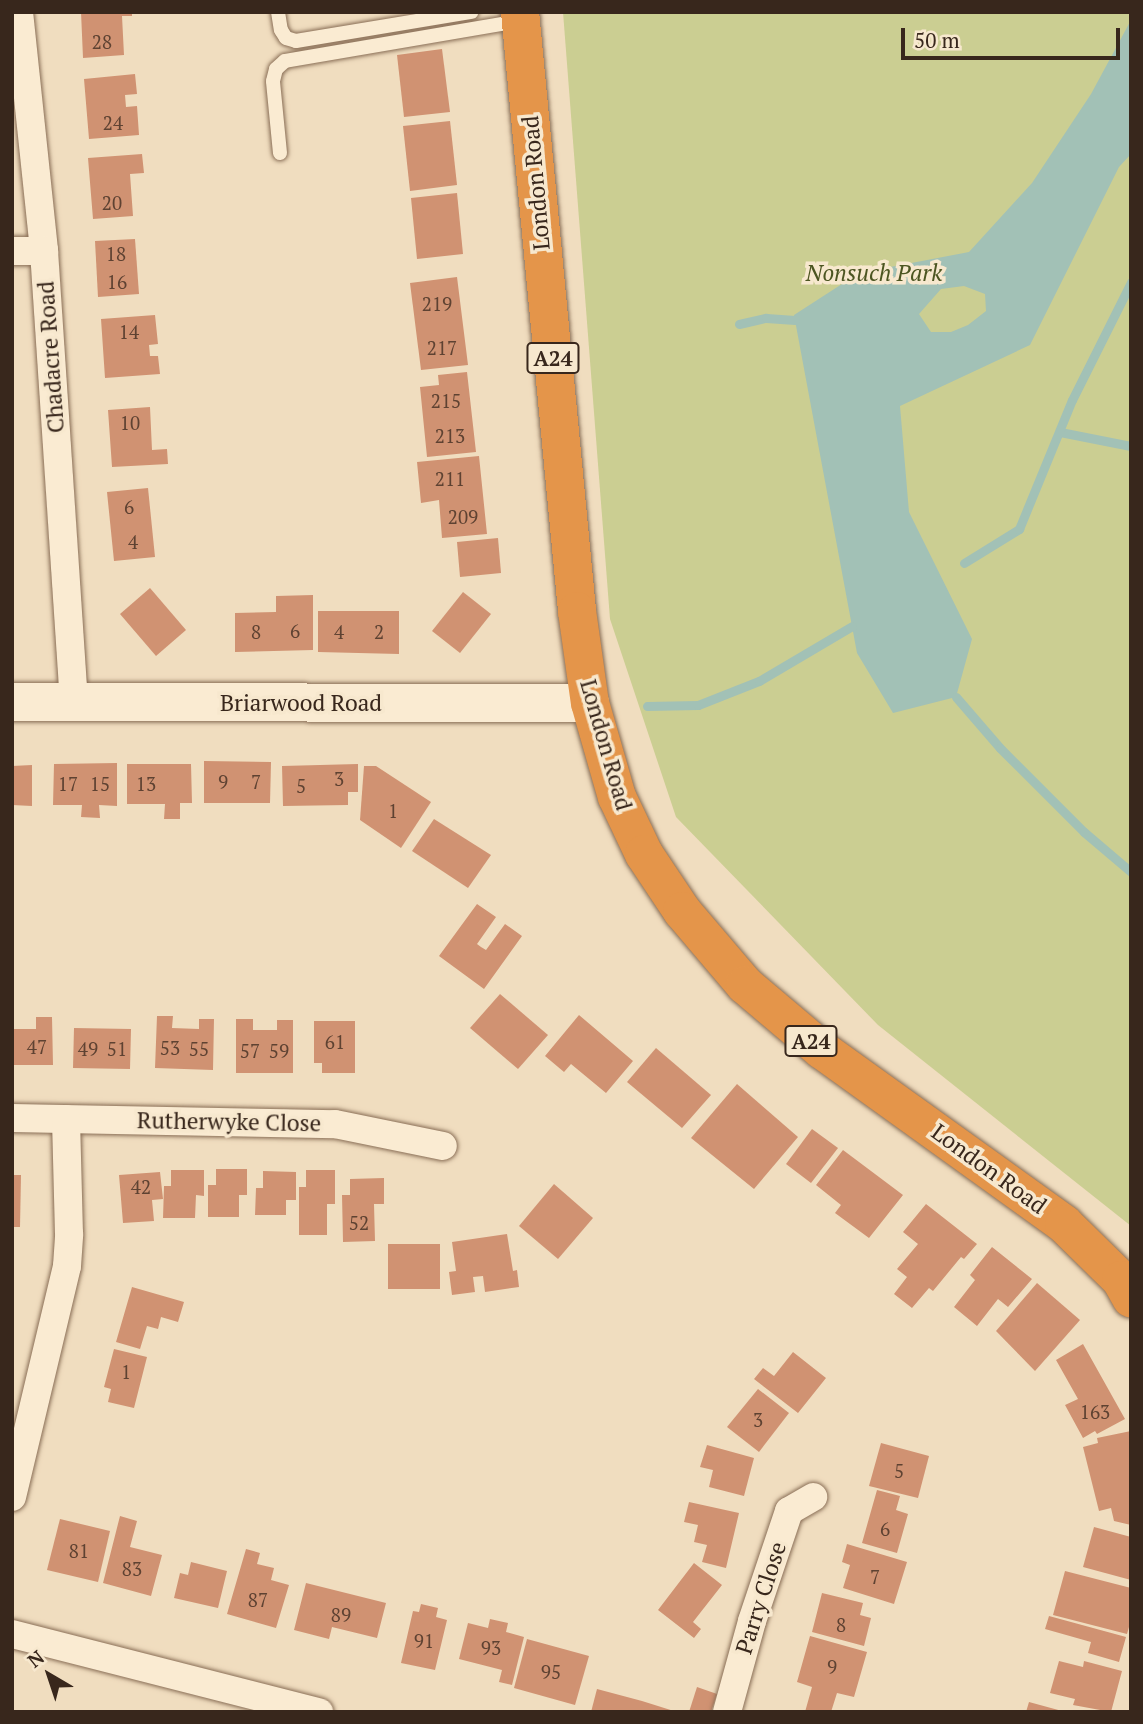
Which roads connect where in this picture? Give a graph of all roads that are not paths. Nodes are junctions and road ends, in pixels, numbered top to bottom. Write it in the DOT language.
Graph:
graph roads {
  1 [pos="19,12"];
  2 [pos="278,12"];
  3 [pos="472,12"];
  4 [pos="520,17"];
  5 [pos="280,153"];
  6 [pos="12,251"];
  7 [pos="44,251"];
  8 [pos="12,702"];
  9 [pos="74,703"];
  10 [pos="590,703"];
  11 [pos="12,1118"];
  12 [pos="66,1119"];
  13 [pos="443,1146"];
  14 [pos="1131,1297"];
  15 [pos="12,1497"];
  16 [pos="813,1497"];
  17 [pos="12,1634"];
  18 [pos="319,1712"];
  19 [pos="727,1712"];
  1 -- 7 [label="street, Chadacre Road"];
  2 -- 3 [label="lane"];
  4 -- 5 [label="lane"];
  4 -- 10 [label="highway, London Road / A24"];
  6 -- 7 [label="street"];
  7 -- 9 [label="street, Chadacre Road"];
  8 -- 9 [label="street, Briarwood Road"];
  9 -- 10 [label="street, Briarwood Road"];
  10 -- 14 [label="highway, London Road / A24"];
  11 -- 12 [label="street, Rutherwyke Close"];
  12 -- 13 [label="street, Rutherwyke Close"];
  12 -- 15 [label="street"];
  16 -- 19 [label="street, Parry Close"];
  17 -- 18 [label="street"];
}
